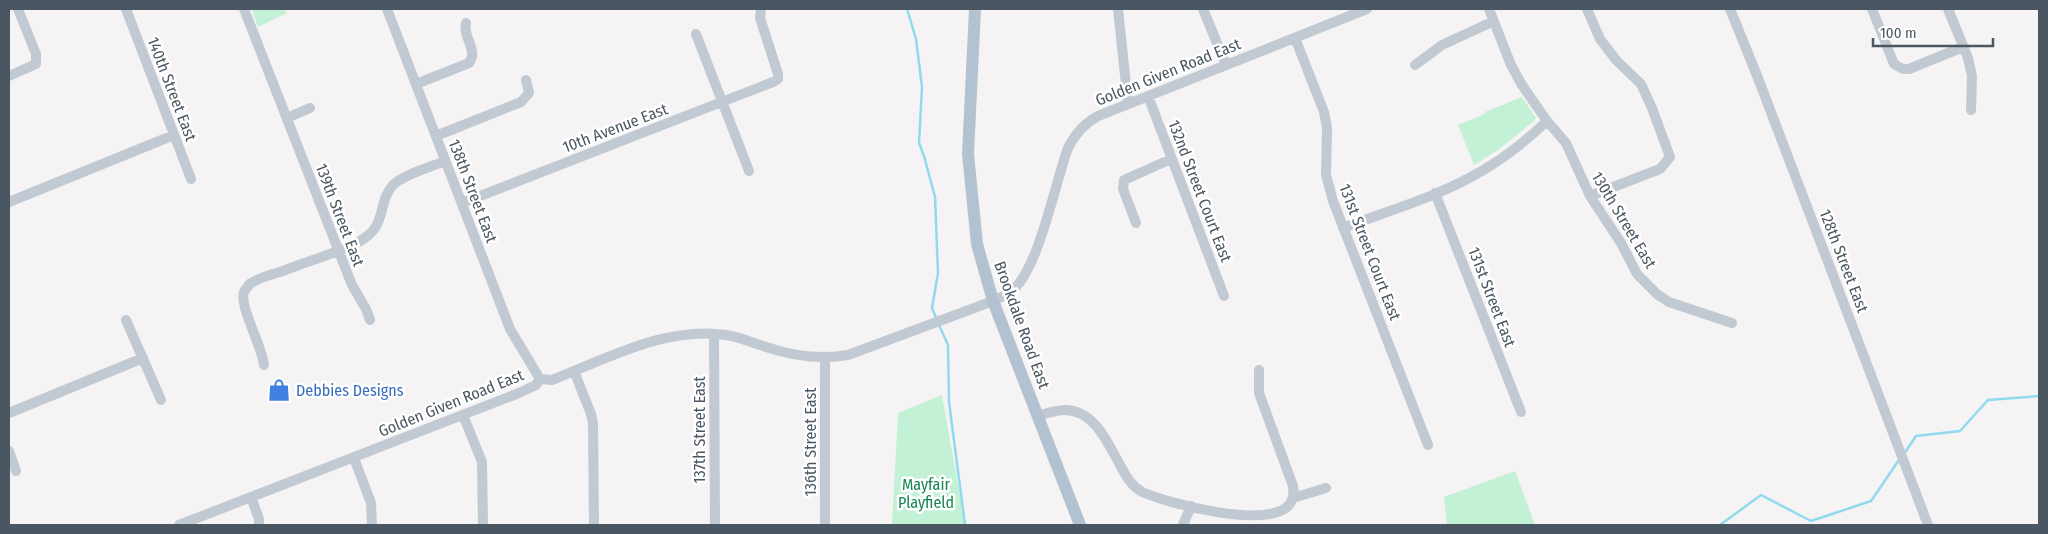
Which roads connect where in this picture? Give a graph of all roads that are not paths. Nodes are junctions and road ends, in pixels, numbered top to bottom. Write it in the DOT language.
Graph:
graph roads {
  1 [pos="18,9"];
  2 [pos="126,9"];
  3 [pos="244,9"];
  4 [pos="386,9"];
  5 [pos="975,9"];
  6 [pos="1118,9"];
  7 [pos="1203,9"];
  8 [pos="1364,9"];
  9 [pos="1489,9"];
  10 [pos="1587,9"];
  11 [pos="1730,9"];
  12 [pos="1872,9"];
  13 [pos="1948,9"];
  14 [pos="760,11"];
  15 [pos="1494,21"];
  16 [pos="466,23"];
  17 [pos="696,34"];
  18 [pos="1295,38"];
  19 [pos="1963,47"];
  20 [pos="1226,65"];
  21 [pos="1415,65"];
  22 [pos="9,76"];
  23 [pos="526,80"];
  24 [pos="416,84"];
  25 [pos="1148,96"];
  26 [pos="722,103"];
  27 [pos="1128,104"];
  28 [pos="310,108"];
  29 [pos="1971,110"];
  30 [pos="287,118"];
  31 [pos="1547,121"];
  32 [pos="174,135"];
  33 [pos="436,136"];
  34 [pos="1171,159"];
  35 [pos="445,161"];
  36 [pos="749,171"];
  37 [pos="191,179"];
  38 [pos="1435,193"];
  39 [pos="1590,196"];
  40 [pos="9,202"];
  41 [pos="462,204"];
  42 [pos="1136,223"];
  43 [pos="1343,228"];
  44 [pos="338,251"];
  45 [pos="1224,296"];
  46 [pos="993,301"];
  47 [pos="126,320"];
  48 [pos="370,320"];
  49 [pos="1732,323"];
  50 [pos="714,335"];
  51 [pos="143,358"];
  52 [pos="825,358"];
  53 [pos="264,365"];
  54 [pos="1259,370"];
  55 [pos="574,371"];
  56 [pos="540,379"];
  57 [pos="160,400"];
  58 [pos="9,412"];
  59 [pos="1521,412"];
  60 [pos="462,415"];
  61 [pos="1038,416"];
  62 [pos="1428,445"];
  63 [pos="9,451"];
  64 [pos="354,458"];
  65 [pos="16,471"];
  66 [pos="1326,488"];
  67 [pos="251,497"];
  68 [pos="1293,498"];
  69 [pos="1191,506"];
  70 [pos="179,525"];
  71 [pos="259,525"];
  72 [pos="372,525"];
  73 [pos="483,525"];
  74 [pos="594,525"];
  75 [pos="715,525"];
  76 [pos="825,525"];
  77 [pos="1080,525"];
  78 [pos="1183,525"];
  79 [pos="1928,525"];
  1 -- 22 [label="street"];
  2 -- 32 [label="street, 140th Street East"];
  3 -- 30 [label="street, 139th Street East"];
  4 -- 24 [label="street, 138th Street East"];
  5 -- 46 [label="main road, Brookdale Road East"];
  6 -- 27 [label="street"];
  7 -- 20 [label="street"];
  8 -- 18 [label="street, Golden Given Road East"];
  9 -- 15 [label="street, 130th Street East"];
  10 -- 39 [label="street"];
  11 -- 79 [label="street, 128th Street East"];
  12 -- 19 [label="street"];
  13 -- 19 [label="street"];
  14 -- 26 [label="street, 10th Avenue East"];
  15 -- 21 [label="street"];
  15 -- 31 [label="street, 130th Street East"];
  16 -- 24 [label="street"];
  17 -- 26 [label="street"];
  18 -- 20 [label="street, Golden Given Road East"];
  18 -- 43 [label="street, 131st Street Court East"];
  19 -- 29 [label="street"];
  20 -- 25 [label="street, Golden Given Road East"];
  23 -- 33 [label="street"];
  24 -- 33 [label="street, 138th Street East"];
  25 -- 27 [label="street, Golden Given Road East"];
  25 -- 34 [label="street, 132nd Street Court East"];
  26 -- 36 [label="street"];
  26 -- 41 [label="street, 10th Avenue East"];
  27 -- 46 [label="street, Golden Given Road East"];
  28 -- 30 [label="street"];
  30 -- 44 [label="street, 139th Street East"];
  31 -- 38 [label="street"];
  31 -- 39 [label="street, 130th Street East"];
  32 -- 37 [label="street, 140th Street East"];
  32 -- 40 [label="street"];
  33 -- 35 [label="street, 138th Street East"];
  34 -- 42 [label="street"];
  34 -- 45 [label="street, 132nd Street Court East"];
  35 -- 41 [label="street, 138th Street East"];
  35 -- 44 [label="street"];
  38 -- 43 [label="street"];
  38 -- 59 [label="street, 131st Street East"];
  39 -- 49 [label="street, 130th Street East"];
  41 -- 56 [label="street, 138th Street East"];
  43 -- 62 [label="street, 131st Street Court East"];
  44 -- 48 [label="street, 139th Street East"];
  44 -- 53 [label="street"];
  46 -- 52 [label="street, Golden Given Road East"];
  46 -- 61 [label="main road, Brookdale Road East"];
  47 -- 51 [label="street"];
  50 -- 52 [label="street, Golden Given Road East"];
  50 -- 55 [label="street, Golden Given Road East"];
  50 -- 75 [label="street, 137th Street East"];
  51 -- 57 [label="street"];
  51 -- 58 [label="street"];
  52 -- 76 [label="street, 136th Street East"];
  54 -- 68 [label="street"];
  55 -- 56 [label="street, Golden Given Road East"];
  55 -- 74 [label="street"];
  56 -- 60 [label="street, Golden Given Road East"];
  60 -- 64 [label="street, Golden Given Road East"];
  60 -- 73 [label="street"];
  61 -- 69 [label="street"];
  61 -- 77 [label="main road, Brookdale Road East"];
  63 -- 65 [label="street"];
  64 -- 67 [label="street, Golden Given Road East"];
  64 -- 72 [label="street"];
  66 -- 68 [label="street"];
  67 -- 70 [label="street, Golden Given Road East"];
  67 -- 71 [label="street"];
  68 -- 69 [label="street"];
  69 -- 78 [label="street"];
}
